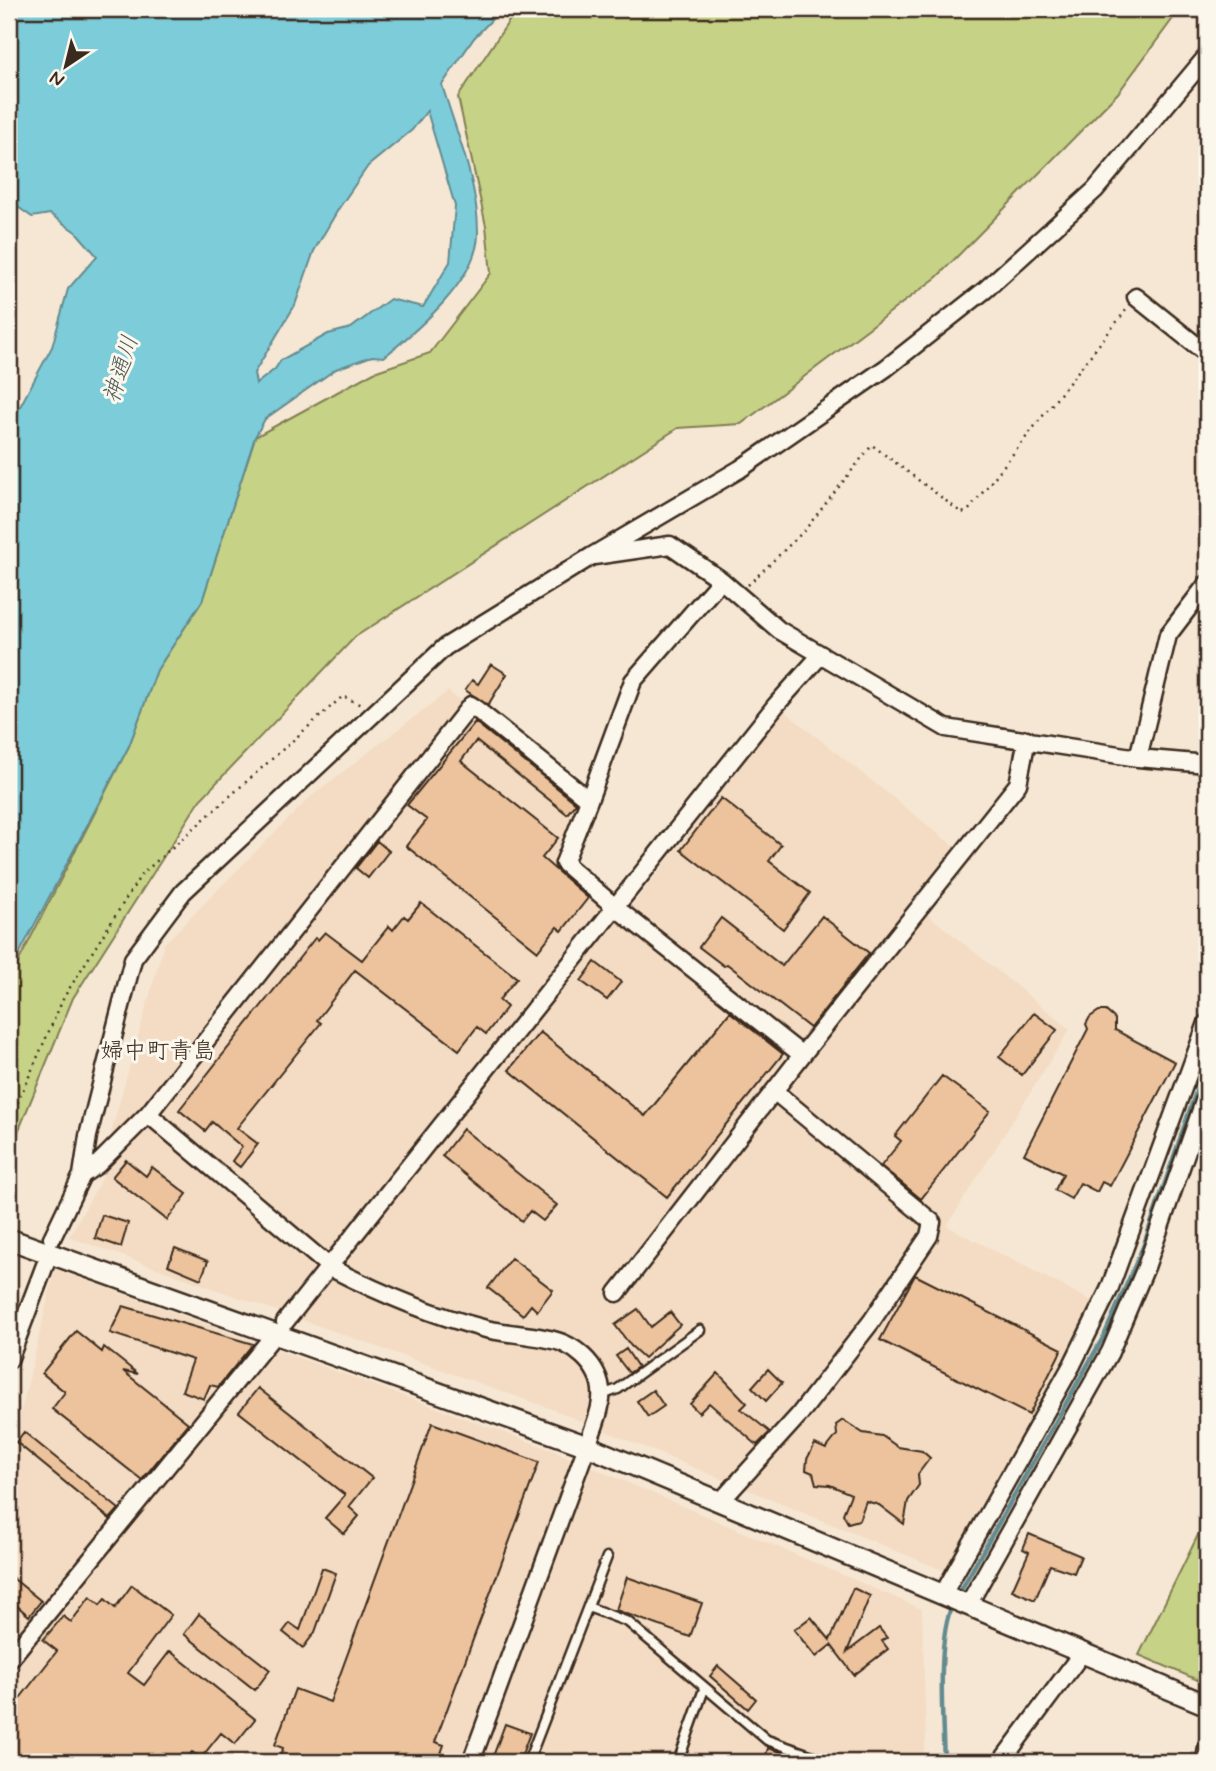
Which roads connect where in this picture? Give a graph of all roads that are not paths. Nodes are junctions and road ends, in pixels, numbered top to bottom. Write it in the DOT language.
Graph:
graph roads {
  1 [pos="1207,55"];
  2 [pos="1136,298"];
  3 [pos="1207,354"];
  4 [pos="592,555"];
  5 [pos="720,580"];
  6 [pos="1207,584"];
  7 [pos="820,656"];
  8 [pos="1027,739"];
  9 [pos="1138,758"];
  10 [pos="1207,764"];
  11 [pos="589,800"];
  12 [pos="615,907"];
  13 [pos="1207,1023"];
  14 [pos="802,1055"];
  15 [pos="774,1091"];
  16 [pos="1207,1093"];
  17 [pos="148,1114"];
  18 [pos="82,1175"];
  19 [pos="9,1238"];
  20 [pos="52,1238"];
  21 [pos="45,1265"];
  22 [pos="331,1268"];
  23 [pos="617,1293"];
  24 [pos="285,1322"];
  25 [pos="700,1330"];
  26 [pos="270,1341"];
  27 [pos="9,1360"];
  28 [pos="602,1395"];
  29 [pos="587,1446"];
  30 [pos="722,1500"];
  31 [pos="607,1557"];
  32 [pos="943,1594"];
  33 [pos="968,1605"];
  34 [pos="588,1606"];
  35 [pos="1082,1653"];
  36 [pos="9,1660"];
  37 [pos="704,1689"];
  38 [pos="1207,1705"];
  39 [pos="1207,1747"];
  40 [pos="471,1762"];
  41 [pos="528,1762"];
  42 [pos="678,1762"];
  43 [pos="830,1762"];
  44 [pos="1001,1762"];
  45 [pos="1205,1762"];
  1 -- 4 [label="street"];
  2 -- 3 [label="street"];
  4 -- 5 [label="street"];
  4 -- 18 [label="street"];
  5 -- 7 [label="street"];
  5 -- 11 [label="street"];
  6 -- 9 [label="street"];
  7 -- 8 [label="street"];
  7 -- 12 [label="street"];
  8 -- 9 [label="street"];
  8 -- 14 [label="street"];
  9 -- 10 [label="street"];
  11 -- 12 [label="street"];
  11 -- 17 [label="street"];
  12 -- 14 [label="street"];
  12 -- 22 [label="street"];
  13 -- 32 [label="street"];
  14 -- 15 [label="street"];
  15 -- 23 [label="street"];
  15 -- 30 [label="street"];
  16 -- 33 [label="street"];
  17 -- 18 [label="street"];
  17 -- 22 [label="street"];
  18 -- 20 [label="street"];
  19 -- 29 [label="street"];
  21 -- 27 [label="street"];
  22 -- 24 [label="street"];
  22 -- 28 [label="street"];
  25 -- 28 [label="lane"];
  26 -- 36 [label="street"];
  28 -- 29 [label="street"];
  29 -- 30 [label="street"];
  29 -- 40 [label="street"];
  30 -- 32 [label="street"];
  31 -- 34 [label="lane"];
  32 -- 33 [label="street"];
  33 -- 35 [label="street"];
  34 -- 37 [label="lane"];
  34 -- 41 [label="lane"];
  35 -- 38 [label="street"];
  35 -- 44 [label="street"];
  37 -- 42 [label="lane"];
  37 -- 43 [label="lane"];
  39 -- 45 [label="street"];
}
